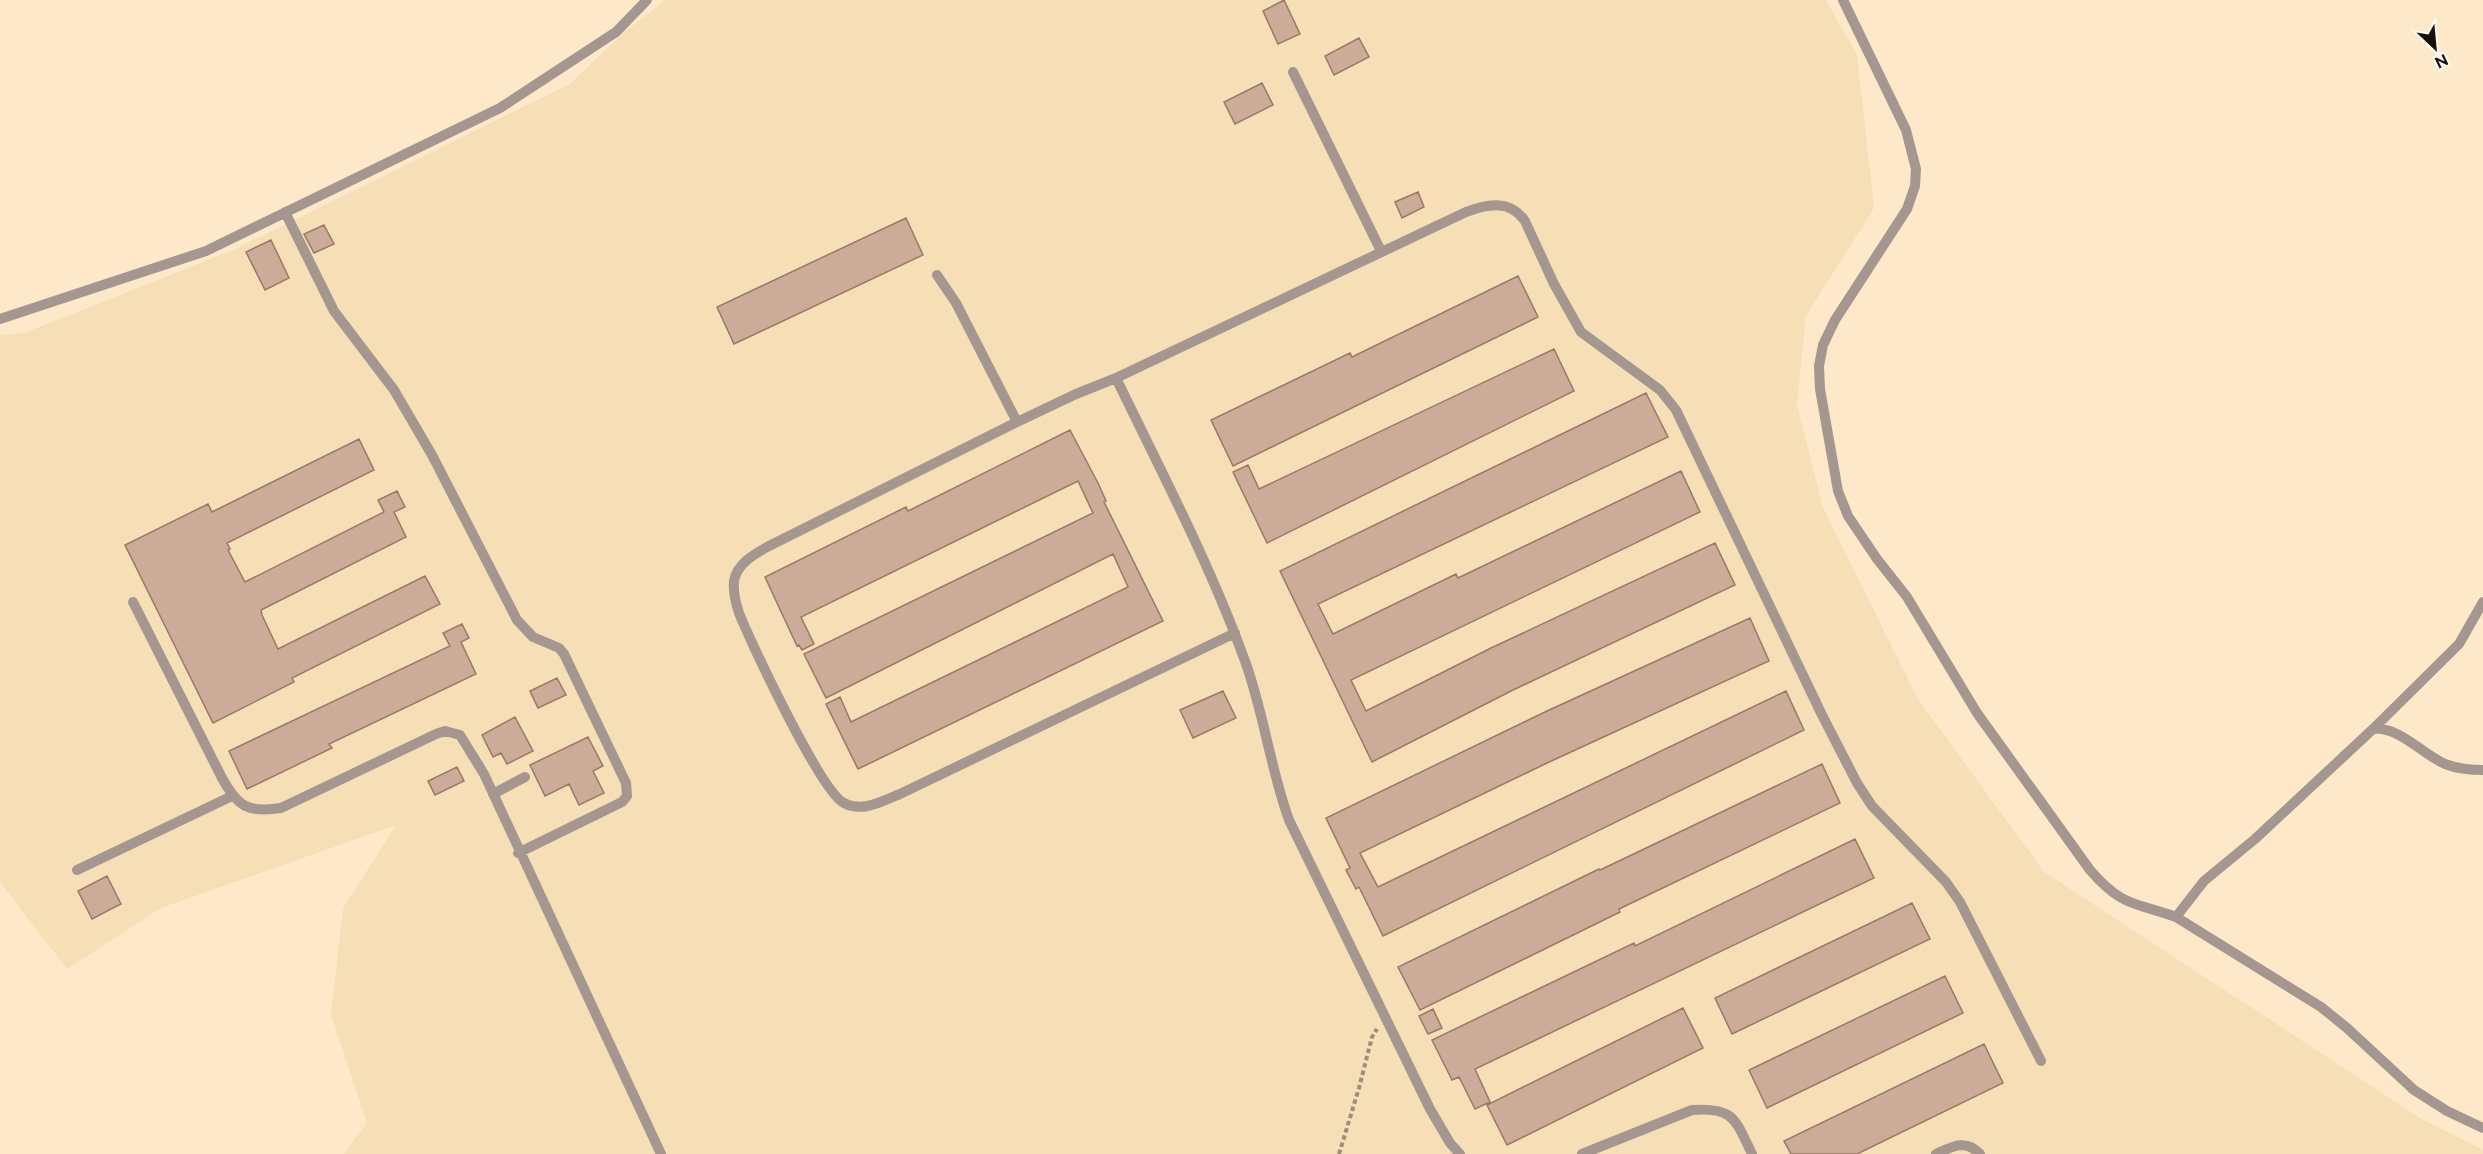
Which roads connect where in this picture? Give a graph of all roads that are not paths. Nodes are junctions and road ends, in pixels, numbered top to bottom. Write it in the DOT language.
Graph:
graph roads {
  1 [pos="647,0"];
  2 [pos="1843,0"];
  3 [pos="1293,72"];
  4 [pos="285,212"];
  5 [pos="1381,251"];
  6 [pos="937,275"];
  7 [pos="0,319"];
  8 [pos="1116,378"];
  9 [pos="1017,422"];
  10 [pos="133,602"];
  11 [pos="2483,602"];
  12 [pos="1235,633"];
  13 [pos="2373,729"];
  14 [pos="2483,770"];
  15 [pos="525,777"];
  16 [pos="493,794"];
  17 [pos="232,796"];
  18 [pos="518,853"];
  19 [pos="77,870"];
  20 [pos="2176,917"];
  21 [pos="2041,1061"];
  22 [pos="2483,1128"];
  23 [pos="661,1154"];
  24 [pos="1460,1154"];
  25 [pos="1582,1154"];
  26 [pos="1752,1154"];
  27 [pos="1936,1154"];
  28 [pos="1980,1154"];
  1 -- 4 [label="lane"];
  2 -- 20 [label="lane"];
  3 -- 5 [label="lane"];
  4 -- 7 [label="lane"];
  4 -- 18 [label="lane"];
  5 -- 8 [label="lane"];
  5 -- 21 [label="lane"];
  6 -- 9 [label="lane"];
  8 -- 9 [label="lane"];
  8 -- 12 [label="lane"];
  9 -- 12 [label="lane"];
  10 -- 17 [label="lane"];
  11 -- 13 [label="lane"];
  12 -- 24 [label="lane"];
  13 -- 14 [label="lane"];
  13 -- 20 [label="lane"];
  15 -- 16 [label="lane"];
  16 -- 17 [label="lane"];
  16 -- 18 [label="lane"];
  17 -- 19 [label="lane"];
  18 -- 23 [label="lane"];
  20 -- 22 [label="lane"];
  25 -- 26 [label="lane"];
  27 -- 28 [label="lane"];
}
